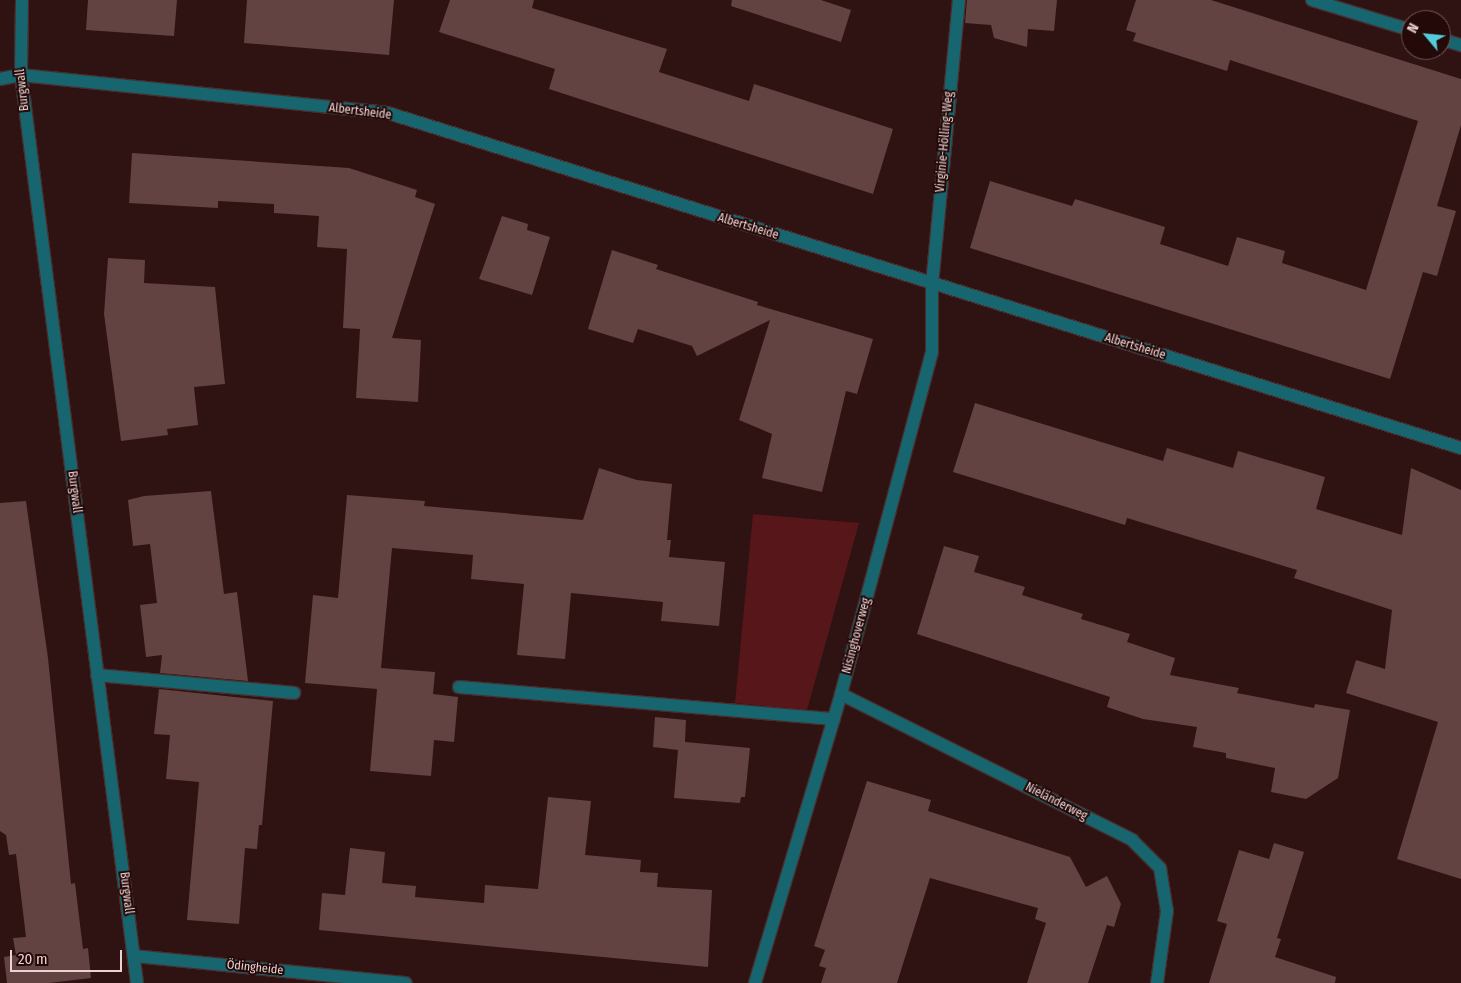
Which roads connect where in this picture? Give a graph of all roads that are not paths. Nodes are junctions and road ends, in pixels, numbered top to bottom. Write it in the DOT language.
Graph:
graph roads {
  1 [pos="22,0"];
  2 [pos="958,0"];
  3 [pos="1312,0"];
  4 [pos="1401,27"];
  5 [pos="21,75"];
  6 [pos="0,79"];
  7 [pos="932,285"];
  8 [pos="1461,448"];
  9 [pos="98,675"];
  10 [pos="459,687"];
  11 [pos="294,693"];
  12 [pos="841,694"];
  13 [pos="834,719"];
  14 [pos="134,956"];
  15 [pos="137,983"];
  16 [pos="406,983"];
  17 [pos="755,983"];
  18 [pos="1157,983"];
  1 -- 5 [label="street, Burgwall"];
  2 -- 7 [label="street, Virginie-Hölling-Weg"];
  3 -- 4 [label="street"];
  5 -- 6 [label="street, Albertsheide"];
  5 -- 7 [label="street, Albertsheide"];
  5 -- 9 [label="street, Burgwall"];
  7 -- 8 [label="street, Albertsheide"];
  7 -- 12 [label="street, Nisinghoverweg"];
  9 -- 11 [label="street"];
  9 -- 14 [label="street, Burgwall"];
  10 -- 13 [label="street"];
  12 -- 13 [label="street, Nisinghoverweg"];
  12 -- 18 [label="street, Nieländerweg"];
  13 -- 17 [label="street, Nisinghoverweg"];
  14 -- 15 [label="street, Burgwall"];
  14 -- 16 [label="street, Ödingheide"];
}
